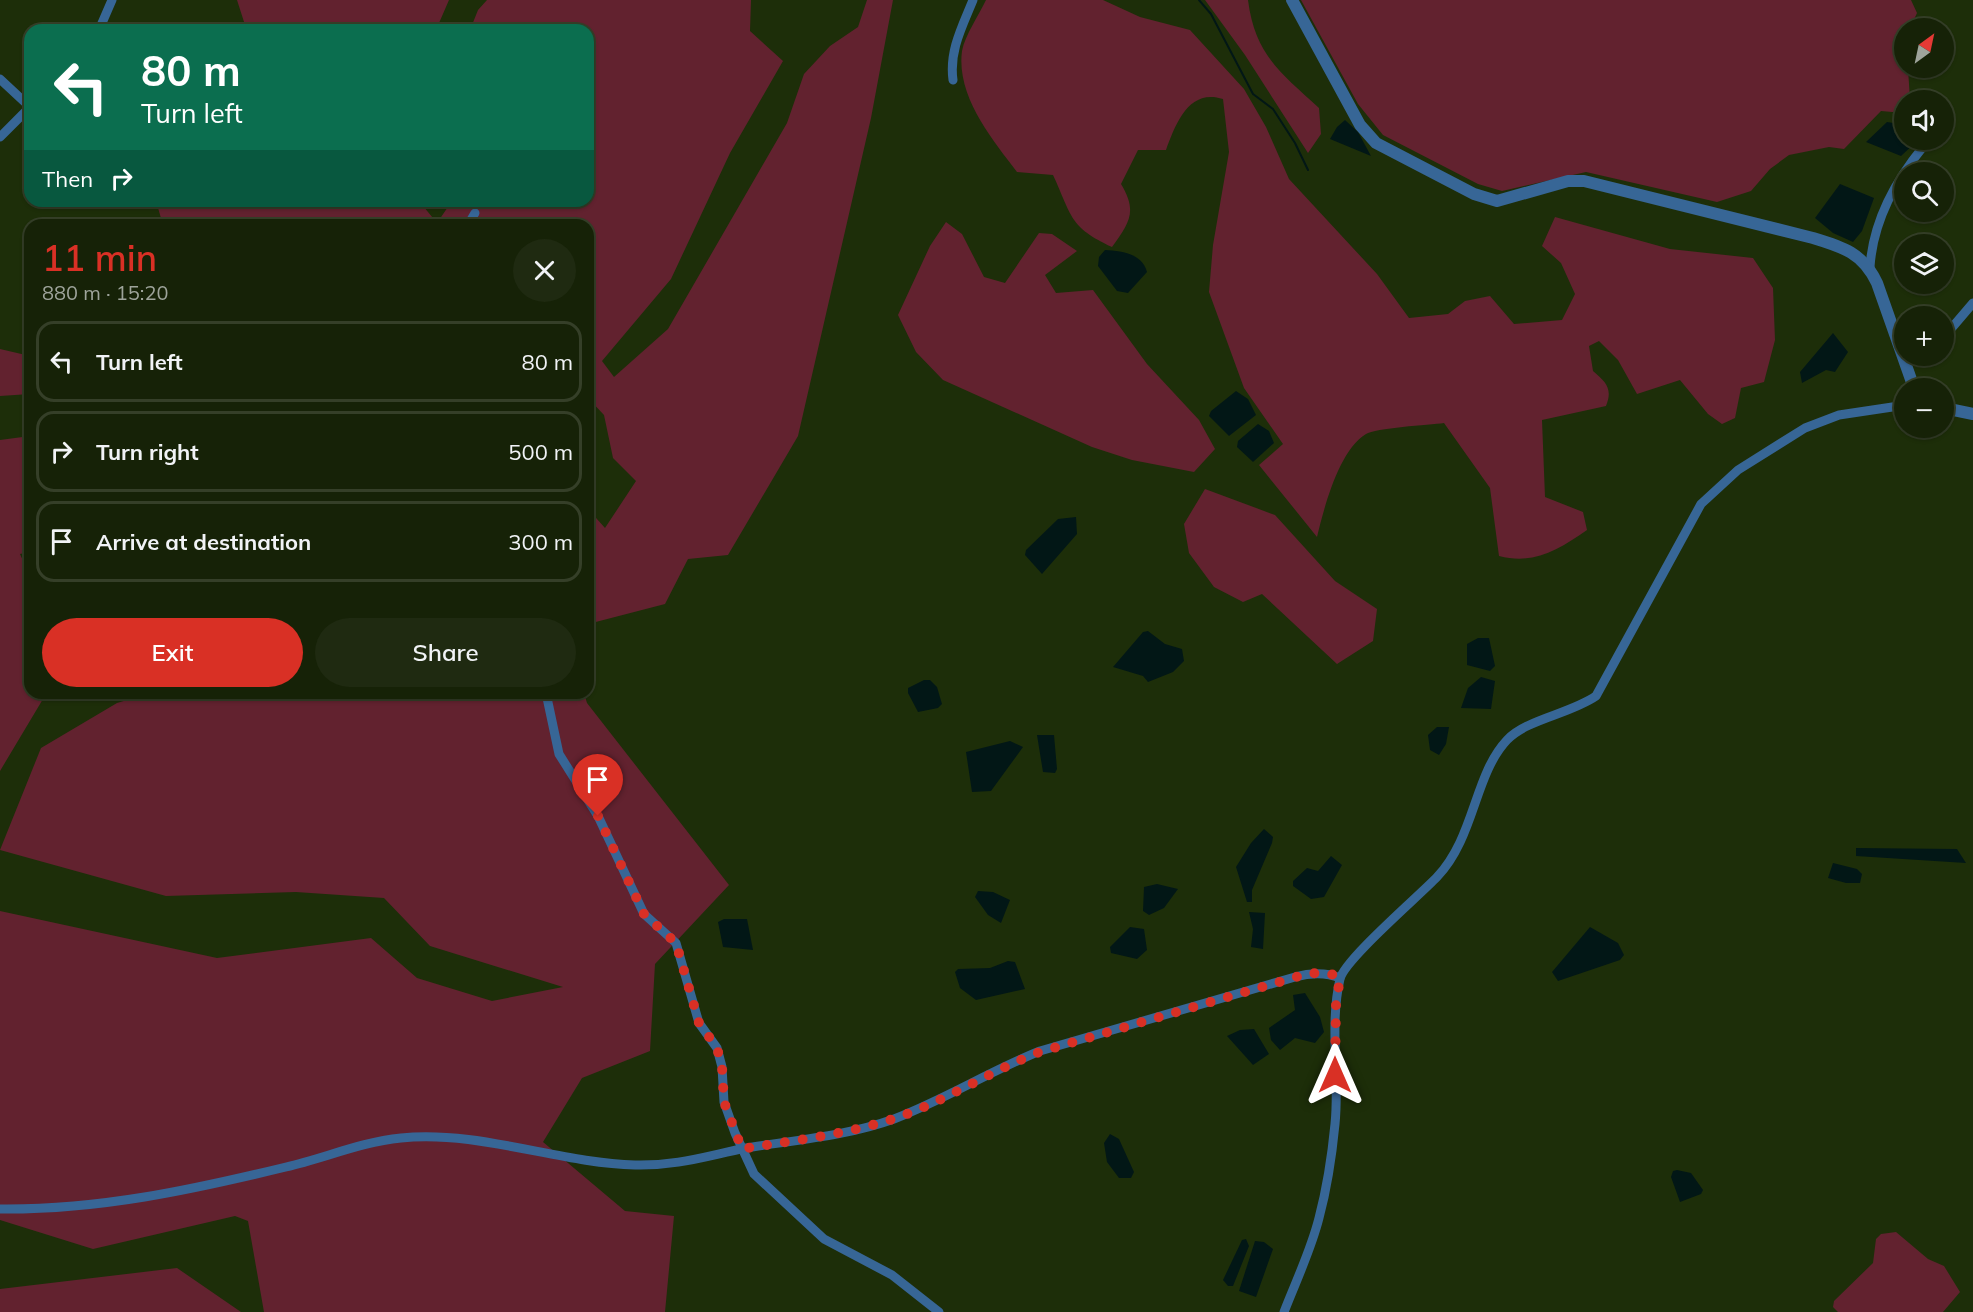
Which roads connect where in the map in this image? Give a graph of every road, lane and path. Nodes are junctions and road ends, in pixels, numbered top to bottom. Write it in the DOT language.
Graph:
graph roads {
  1 [pos="112,0"];
  2 [pos="973,0"];
  3 [pos="1292,0"];
  4 [pos="102,24"];
  5 [pos="0,79"];
  6 [pos="953,80"];
  7 [pos="24,101"];
  8 [pos="24,113"];
  9 [pos="0,137"];
  10 [pos="1920,150"];
  11 [pos="475,213"];
  12 [pos="472,219"];
  13 [pos="1870,267"];
  14 [pos="1973,303"];
  15 [pos="1954,325"];
  16 [pos="1894,327"];
  17 [pos="1894,407"];
  18 [pos="1954,410"];
  19 [pos="1973,414"];
  20 [pos="547,699"];
  21 [pos="1340,978"];
  22 [pos="742,1149"];
  23 [pos="0,1209"];
  24 [pos="939,1312"];
  25 [pos="1284,1312"];
  1 -- 4 [label="street"];
  2 -- 6 [label="street"];
  3 -- 13 [label="street"];
  5 -- 7 [label="street"];
  8 -- 9 [label="street"];
  10 -- 13 [label="street"];
  11 -- 12 [label="street"];
  13 -- 16 [label="street"];
  14 -- 15 [label="street"];
  17 -- 21 [label="street"];
  18 -- 19 [label="street"];
  20 -- 22 [label="street"];
  21 -- 22 [label="street"];
  21 -- 25 [label="street"];
  22 -- 23 [label="street"];
  22 -- 24 [label="street"];
}
